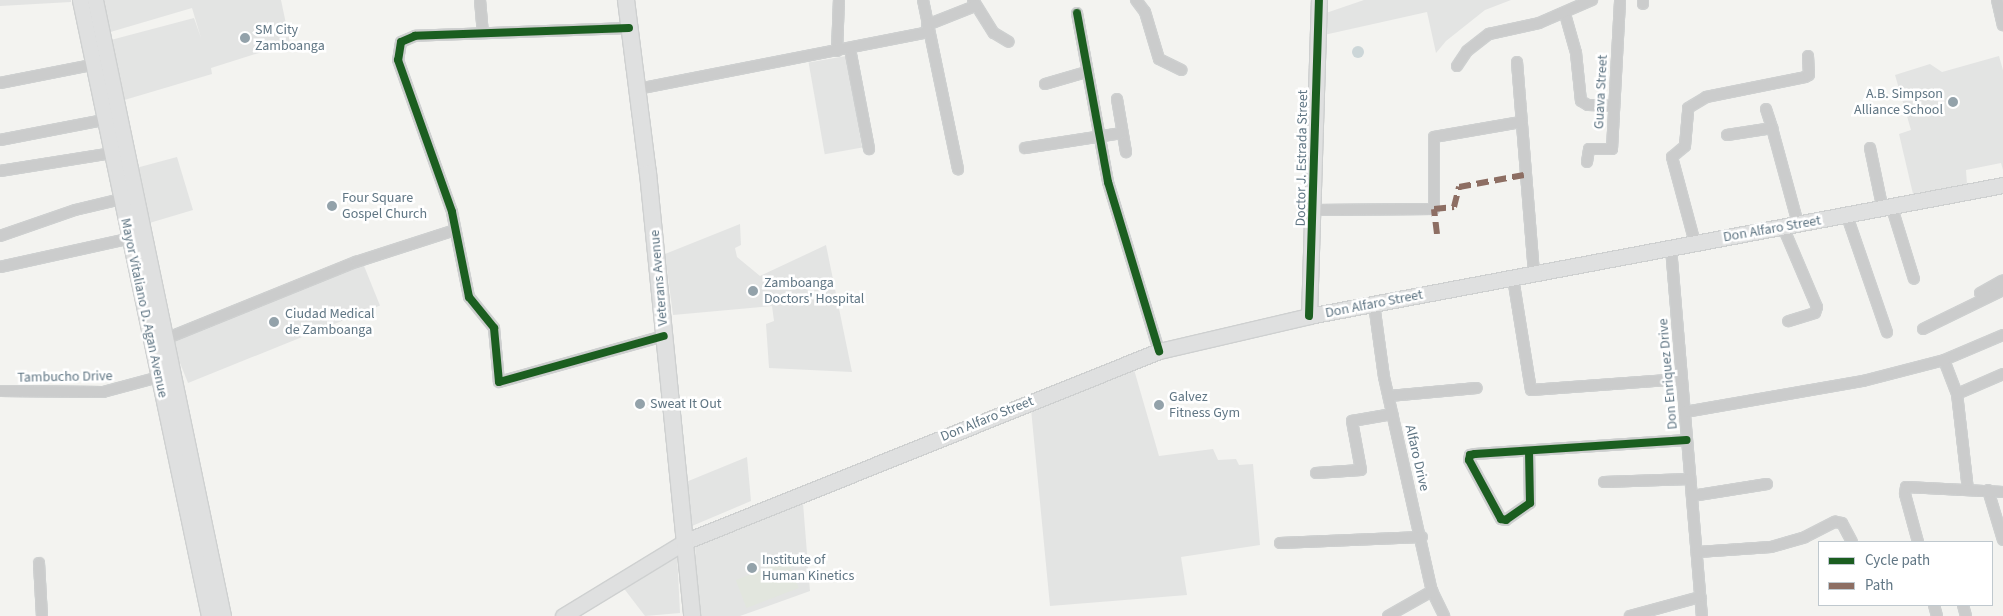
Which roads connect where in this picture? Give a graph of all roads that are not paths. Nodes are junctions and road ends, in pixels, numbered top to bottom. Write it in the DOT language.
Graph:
graph roads {
  1 [pos="80,0"];
  2 [pos="95,0"];
  3 [pos="480,0"];
  4 [pos="626,0"];
  5 [pos="839,0"];
  6 [pos="923,0"];
  7 [pos="1136,0"];
  8 [pos="1319,0"];
  9 [pos="1592,0"];
  10 [pos="1620,0"];
  11 [pos="1997,0"];
  12 [pos="974,3"];
  13 [pos="1077,13"];
  14 [pos="1565,14"];
  15 [pos="92,24"];
  16 [pos="2003,25"];
  17 [pos="629,28"];
  18 [pos="927,29"];
  19 [pos="483,33"];
  20 [pos="1009,42"];
  21 [pos="850,49"];
  22 [pos="837,51"];
  23 [pos="1808,56"];
  24 [pos="1517,62"];
  25 [pos="92,65"];
  26 [pos="1457,66"];
  27 [pos="1182,70"];
  28 [pos="1086,72"];
  29 [pos="0,83"];
  30 [pos="1045,84"];
  31 [pos="638,89"];
  32 [pos="1117,99"];
  33 [pos="1613,106"];
  34 [pos="1766,109"];
  35 [pos="104,120"];
  36 [pos="1521,122"];
  37 [pos="1772,128"];
  38 [pos="1122,133"];
  39 [pos="1727,135"];
  40 [pos="1098,136"];
  41 [pos="0,140"];
  42 [pos="1025,148"];
  43 [pos="1870,148"];
  44 [pos="868,149"];
  45 [pos="1126,152"];
  46 [pos="112,153"];
  47 [pos="1587,162"];
  48 [pos="958,169"];
  49 [pos="0,172"];
  50 [pos="2003,185"];
  51 [pos="122,199"];
  52 [pos="1888,209"];
  53 [pos="1314,210"];
  54 [pos="1847,216"];
  55 [pos="1791,225"];
  56 [pos="456,230"];
  57 [pos="0,236"];
  58 [pos="137,236"];
  59 [pos="1695,243"];
  60 [pos="1671,248"];
  61 [pos="0,267"];
  62 [pos="1534,274"];
  63 [pos="1513,278"];
  64 [pos="1914,279"];
  65 [pos="2003,280"];
  66 [pos="2003,290"];
  67 [pos="1980,293"];
  68 [pos="1374,304"];
  69 [pos="1309,316"];
  70 [pos="1788,320"];
  71 [pos="1923,329"];
  72 [pos="1887,332"];
  73 [pos="2003,335"];
  74 [pos="664,336"];
  75 [pos="165,339"];
  76 [pos="1159,352"];
  77 [pos="1944,360"];
  78 [pos="2003,374"];
  79 [pos="1682,379"];
  80 [pos="165,381"];
  81 [pos="1477,388"];
  82 [pos="0,391"];
  83 [pos="1957,394"];
  84 [pos="1389,396"];
  85 [pos="1685,412"];
  86 [pos="1392,414"];
  87 [pos="1687,440"];
  88 [pos="1529,450"];
  89 [pos="1316,473"];
  90 [pos="1690,479"];
  91 [pos="1604,482"];
  92 [pos="1767,484"];
  93 [pos="1968,490"];
  94 [pos="1988,490"];
  95 [pos="2003,492"];
  96 [pos="1692,496"];
  97 [pos="1422,537"];
  98 [pos="2003,540"];
  99 [pos="686,541"];
  100 [pos="1851,541"];
  101 [pos="1918,541"];
  102 [pos="1280,543"];
  103 [pos="1698,552"];
  104 [pos="39,563"];
  105 [pos="205,565"];
  106 [pos="1432,591"];
  107 [pos="1700,597"];
  108 [pos="42,616"];
  109 [pos="209,616"];
  110 [pos="223,616"];
  111 [pos="563,616"];
  112 [pos="692,616"];
  113 [pos="1388,616"];
  114 [pos="1444,616"];
  115 [pos="1630,616"];
  116 [pos="1702,616"];
  1 -- 15 [label="main road, Mayor Vitaliano D. Agan Avenue"];
  2 -- 15 [label="main road, Mayor Vitaliano D. Agan Avenue"];
  3 -- 19 [label="street"];
  4 -- 17 [label="main road, Veterans Avenue"];
  5 -- 22 [label="street"];
  6 -- 18 [label="street"];
  7 -- 27 [label="street"];
  8 -- 53 [label="main road, Doctor J. Estrada Street"];
  9 -- 14 [label="street"];
  10 -- 33 [label="street, Guava Street"];
  11 -- 16 [label="street"];
  12 -- 18 [label="street"];
  12 -- 20 [label="street"];
  13 -- 28 [label="street"];
  14 -- 26 [label="street"];
  14 -- 33 [label="street"];
  15 -- 25 [label="main road, Mayor Vitaliano D. Agan Avenue"];
  15 -- 58 [label="main road, Mayor Vitaliano D. Agan Avenue"];
  17 -- 19 [label="street"];
  17 -- 31 [label="main road, Veterans Avenue"];
  18 -- 21 [label="street"];
  18 -- 48 [label="street"];
  19 -- 56 [label="street"];
  21 -- 22 [label="street"];
  21 -- 44 [label="street"];
  22 -- 31 [label="street"];
  23 -- 59 [label="street"];
  24 -- 36 [label="street"];
  25 -- 29 [label="street"];
  25 -- 35 [label="main road, Mayor Vitaliano D. Agan Avenue"];
  28 -- 30 [label="street"];
  28 -- 40 [label="street"];
  31 -- 74 [label="main road, Veterans Avenue"];
  32 -- 38 [label="street"];
  33 -- 47 [label="street, Guava Street"];
  34 -- 37 [label="street"];
  35 -- 41 [label="street"];
  35 -- 46 [label="main road, Mayor Vitaliano D. Agan Avenue"];
  36 -- 53 [label="street"];
  36 -- 62 [label="street"];
  37 -- 39 [label="street"];
  37 -- 55 [label="street"];
  38 -- 40 [label="street"];
  38 -- 45 [label="street"];
  40 -- 42 [label="street"];
  40 -- 76 [label="street"];
  43 -- 52 [label="street"];
  46 -- 49 [label="street"];
  46 -- 51 [label="main road, Mayor Vitaliano D. Agan Avenue"];
  50 -- 52 [label="main road, Don Alfaro Street"];
  51 -- 57 [label="street"];
  51 -- 58 [label="main road, Mayor Vitaliano D. Agan Avenue"];
  52 -- 54 [label="main road, Don Alfaro Street"];
  52 -- 64 [label="street"];
  53 -- 69 [label="main road, Doctor J. Estrada Street"];
  54 -- 55 [label="main road, Don Alfaro Street"];
  54 -- 72 [label="street"];
  55 -- 59 [label="main road, Don Alfaro Street"];
  55 -- 70 [label="street"];
  56 -- 74 [label="street"];
  56 -- 75 [label="street"];
  58 -- 61 [label="street"];
  58 -- 75 [label="main road, Mayor Vitaliano D. Agan Avenue"];
  58 -- 80 [label="main road, Mayor Vitaliano D. Agan Avenue"];
  59 -- 60 [label="main road, Don Alfaro Street"];
  60 -- 62 [label="main road, Don Alfaro Street"];
  60 -- 79 [label="street, Don Enriquez Drive"];
  62 -- 63 [label="main road, Don Alfaro Street"];
  63 -- 68 [label="main road, Don Alfaro Street"];
  63 -- 79 [label="street"];
  65 -- 67 [label="street"];
  66 -- 71 [label="street"];
  68 -- 69 [label="main road, Don Alfaro Street"];
  68 -- 84 [label="street, Alfaro Drive"];
  69 -- 76 [label="main road, Don Alfaro Street"];
  73 -- 77 [label="street"];
  74 -- 99 [label="main road, Veterans Avenue"];
  75 -- 80 [label="main road, Mayor Vitaliano D. Agan Avenue"];
  76 -- 99 [label="main road, Don Alfaro Street"];
  77 -- 83 [label="street"];
  77 -- 85 [label="street"];
  78 -- 83 [label="street"];
  79 -- 85 [label="street, Don Enriquez Drive"];
  80 -- 82 [label="street, Tambucho Drive"];
  80 -- 105 [label="main road, Mayor Vitaliano D. Agan Avenue"];
  81 -- 84 [label="street"];
  83 -- 93 [label="street"];
  84 -- 86 [label="street, Alfaro Drive"];
  85 -- 87 [label="street, Don Enriquez Drive"];
  86 -- 89 [label="street"];
  86 -- 97 [label="street, Alfaro Drive"];
  87 -- 88 [label="street"];
  87 -- 90 [label="street, Don Enriquez Drive"];
  88 -- 88 [label="street"];
  90 -- 91 [label="street"];
  90 -- 96 [label="street, Don Enriquez Drive"];
  92 -- 96 [label="street"];
  93 -- 94 [label="street"];
  93 -- 101 [label="street"];
  94 -- 95 [label="street"];
  94 -- 98 [label="street"];
  96 -- 103 [label="street, Don Enriquez Drive"];
  97 -- 102 [label="street"];
  97 -- 106 [label="street, Alfaro Drive"];
  99 -- 111 [label="main road, Don Alfaro Street"];
  99 -- 112 [label="main road, Veterans Avenue"];
  100 -- 103 [label="street"];
  103 -- 107 [label="street, Don Enriquez Drive"];
  104 -- 108 [label="street"];
  105 -- 109 [label="main road, Mayor Vitaliano D. Agan Avenue"];
  105 -- 110 [label="main road, Mayor Vitaliano D. Agan Avenue"];
  106 -- 113 [label="street"];
  106 -- 114 [label="street, Alfaro Drive"];
  107 -- 115 [label="street"];
  107 -- 116 [label="street, Don Enriquez Drive"];
}
